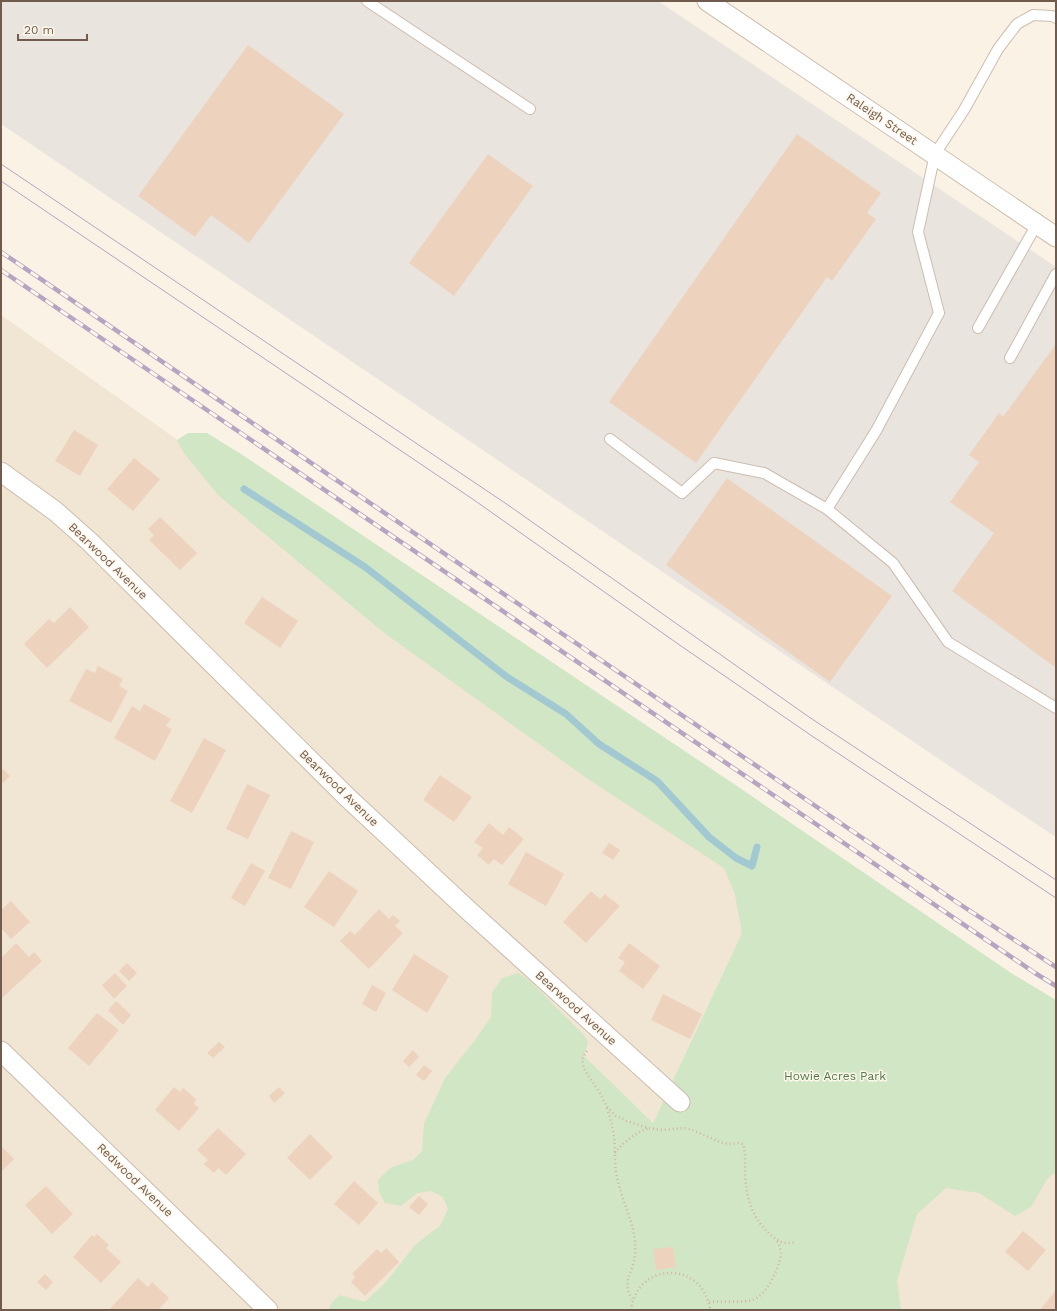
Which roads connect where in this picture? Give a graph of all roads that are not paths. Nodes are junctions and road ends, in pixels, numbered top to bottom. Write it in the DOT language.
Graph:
graph roads {
  1 [pos="367,1"];
  2 [pos="707,1"];
  3 [pos="1056,18"];
  4 [pos="530,109"];
  5 [pos="935,154"];
  6 [pos="1037,224"];
  7 [pos="1056,237"];
  8 [pos="1056,274"];
  9 [pos="978,328"];
  10 [pos="1010,358"];
  11 [pos="610,439"];
  12 [pos="1,472"];
  13 [pos="826,509"];
  14 [pos="1056,708"];
  15 [pos="1,1051"];
  16 [pos="680,1102"];
  17 [pos="268,1310"];
  1 -- 4 [label="lane"];
  2 -- 5 [label="street, Raleigh Street"];
  3 -- 5 [label="lane"];
  5 -- 6 [label="street, Raleigh Street"];
  5 -- 13 [label="lane"];
  6 -- 7 [label="street, Raleigh Street"];
  6 -- 9 [label="lane"];
  8 -- 10 [label="lane"];
  11 -- 13 [label="lane"];
  12 -- 16 [label="street, Bearwood Avenue"];
  13 -- 14 [label="lane"];
  15 -- 17 [label="street, Redwood Avenue"];
}
